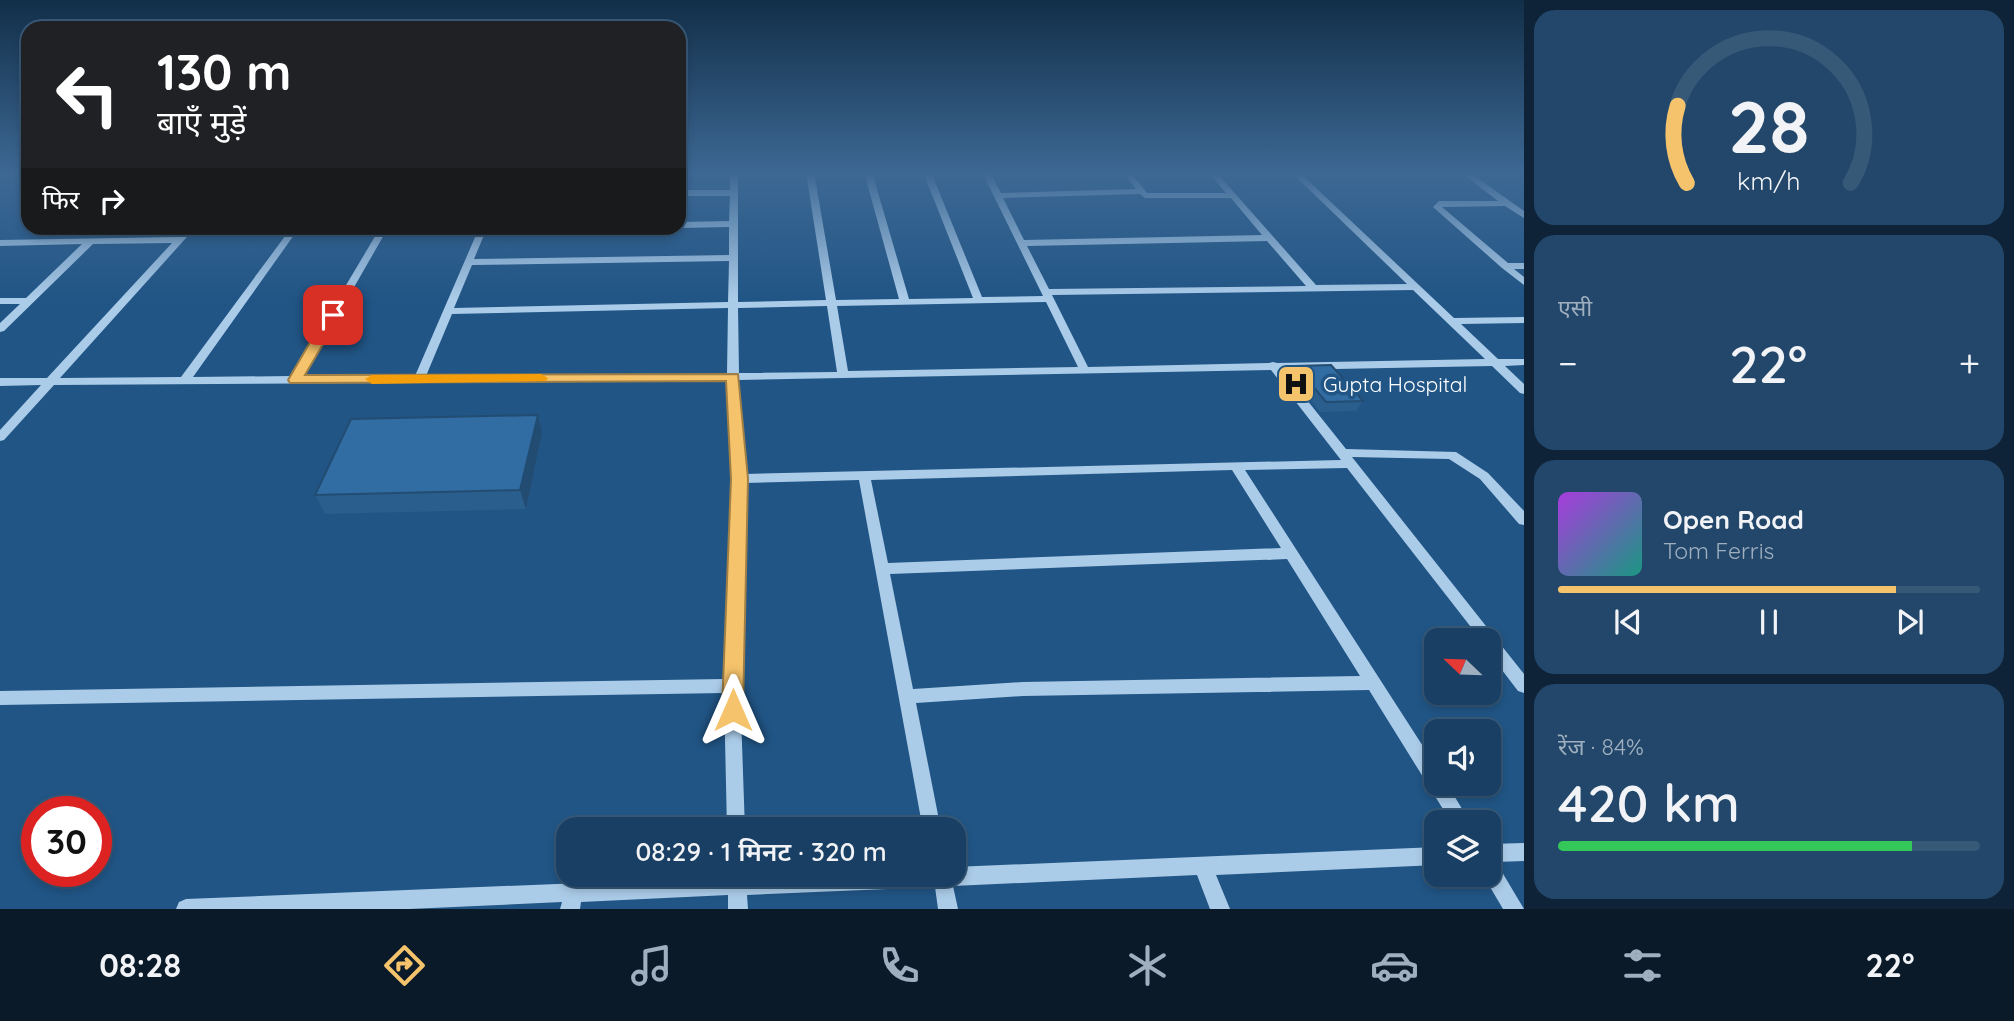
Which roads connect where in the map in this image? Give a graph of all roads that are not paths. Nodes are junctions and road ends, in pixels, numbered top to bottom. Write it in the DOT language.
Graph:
graph roads {
  1 [pos="734,214"];
  2 [pos="817,214"];
  3 [pos="880,214"];
  4 [pos="944,214"];
  5 [pos="1007,214"];
  6 [pos="1249,214"];
  7 [pos="1340,214"];
  8 [pos="1446,214"];
  9 [pos="734,224"];
  10 [pos="686,225"];
  11 [pos="185,235"];
  12 [pos="290,235"];
  13 [pos="380,235"];
  14 [pos="480,235"];
  15 [pos="1269,238"];
  16 [pos="180,240"];
  17 [pos="92,241"];
  18 [pos="0,243"];
  19 [pos="1021,243"];
  20 [pos="734,258"];
  21 [pos="468,262"];
  22 [pos="1505,266"];
  23 [pos="1524,266"];
  24 [pos="1524,282"];
  25 [pos="1312,287"];
  26 [pos="1416,287"];
  27 [pos="1048,296"];
  28 [pos="0,301"];
  29 [pos="29,301"];
  30 [pos="979,301"];
  31 [pos="905,303"];
  32 [pos="832,304"];
  33 [pos="733,305"];
  34 [pos="448,311"];
  35 [pos="1524,320"];
  36 [pos="1451,321"];
  37 [pos="0,329"];
  38 [pos="1493,362"];
  39 [pos="1524,362"];
  40 [pos="1273,365"];
  41 [pos="1084,369"];
  42 [pos="843,374"];
  43 [pos="733,377"];
  44 [pos="419,379"];
  45 [pos="185,380"];
  46 [pos="295,380"];
  47 [pos="53,381"];
  48 [pos="0,382"];
  49 [pos="1524,390"];
  50 [pos="0,437"];
  51 [pos="1346,458"];
  52 [pos="1236,466"];
  53 [pos="864,476"];
  54 [pos="739,479"];
  55 [pos="1524,520"];
  56 [pos="1292,553"];
  57 [pos="881,569"];
  58 [pos="1479,628"];
  59 [pos="1502,658"];
  60 [pos="1373,683"];
  61 [pos="732,686"];
  62 [pos="1524,686"];
  63 [pos="905,697"];
  64 [pos="0,698"];
  65 [pos="1453,810"];
  66 [pos="736,817"];
  67 [pos="929,817"];
  68 [pos="1524,852"];
  69 [pos="1501,853"];
  70 [pos="1424,857"];
  71 [pos="1203,866"];
  72 [pos="966,875"];
  73 [pos="688,887"];
  74 [pos="737,887"];
  75 [pos="944,887"];
  76 [pos="1501,887"];
  77 [pos="572,901"];
  78 [pos="186,909"];
  79 [pos="738,909"];
  80 [pos="948,909"];
  81 [pos="1220,909"];
  82 [pos="1514,909"];
  1 -- 9 [label="street"];
  2 -- 32 [label="street"];
  3 -- 31 [label="street"];
  4 -- 30 [label="street"];
  5 -- 19 [label="street"];
  6 -- 15 [label="street"];
  7 -- 26 [label="street"];
  8 -- 22 [label="street"];
  9 -- 10 [label="street"];
  9 -- 20 [label="street"];
  11 -- 16 [label="street"];
  12 -- 45 [label="street"];
  13 -- 46 [label="street"];
  14 -- 21 [label="street"];
  15 -- 19 [label="street"];
  15 -- 25 [label="street"];
  16 -- 17 [label="street"];
  16 -- 47 [label="street"];
  17 -- 18 [label="street"];
  17 -- 29 [label="street"];
  19 -- 27 [label="street"];
  20 -- 21 [label="street"];
  20 -- 33 [label="street"];
  21 -- 34 [label="street"];
  22 -- 23 [label="street"];
  22 -- 24 [label="street"];
  25 -- 26 [label="street"];
  25 -- 27 [label="street"];
  26 -- 36 [label="street"];
  27 -- 30 [label="street"];
  27 -- 41 [label="street"];
  28 -- 29 [label="street"];
  29 -- 37 [label="street"];
  30 -- 31 [label="street"];
  31 -- 32 [label="street"];
  32 -- 33 [label="street"];
  32 -- 42 [label="street"];
  33 -- 34 [label="street"];
  33 -- 43 [label="street"];
  34 -- 44 [label="street"];
  35 -- 36 [label="street"];
  36 -- 38 [label="street"];
  38 -- 39 [label="street"];
  38 -- 40 [label="street"];
  38 -- 49 [label="street"];
  40 -- 41 [label="street"];
  40 -- 51 [label="street"];
  41 -- 42 [label="street"];
  42 -- 43 [label="street"];
  43 -- 44 [label="street"];
  43 -- 54 [label="street"];
  44 -- 46 [label="street"];
  45 -- 46 [label="street"];
  45 -- 47 [label="street"];
  47 -- 48 [label="street"];
  47 -- 50 [label="street"];
  51 -- 52 [label="street"];
  51 -- 55 [label="street"];
  51 -- 58 [label="street"];
  52 -- 53 [label="street"];
  52 -- 56 [label="street"];
  53 -- 54 [label="street"];
  53 -- 57 [label="street"];
  54 -- 61 [label="street"];
  56 -- 57 [label="street"];
  56 -- 60 [label="street"];
  57 -- 63 [label="street"];
  59 -- 62 [label="street"];
  60 -- 63 [label="street"];
  60 -- 65 [label="street"];
  61 -- 64 [label="street"];
  61 -- 66 [label="street"];
  63 -- 67 [label="street"];
  68 -- 69 [label="street"];
  70 -- 71 [label="street"];
  71 -- 72 [label="street"];
  71 -- 81 [label="street"];
  73 -- 77 [label="street"];
  74 -- 79 [label="street"];
  75 -- 80 [label="street"];
  76 -- 82 [label="street"];
  77 -- 78 [label="street"];
}
